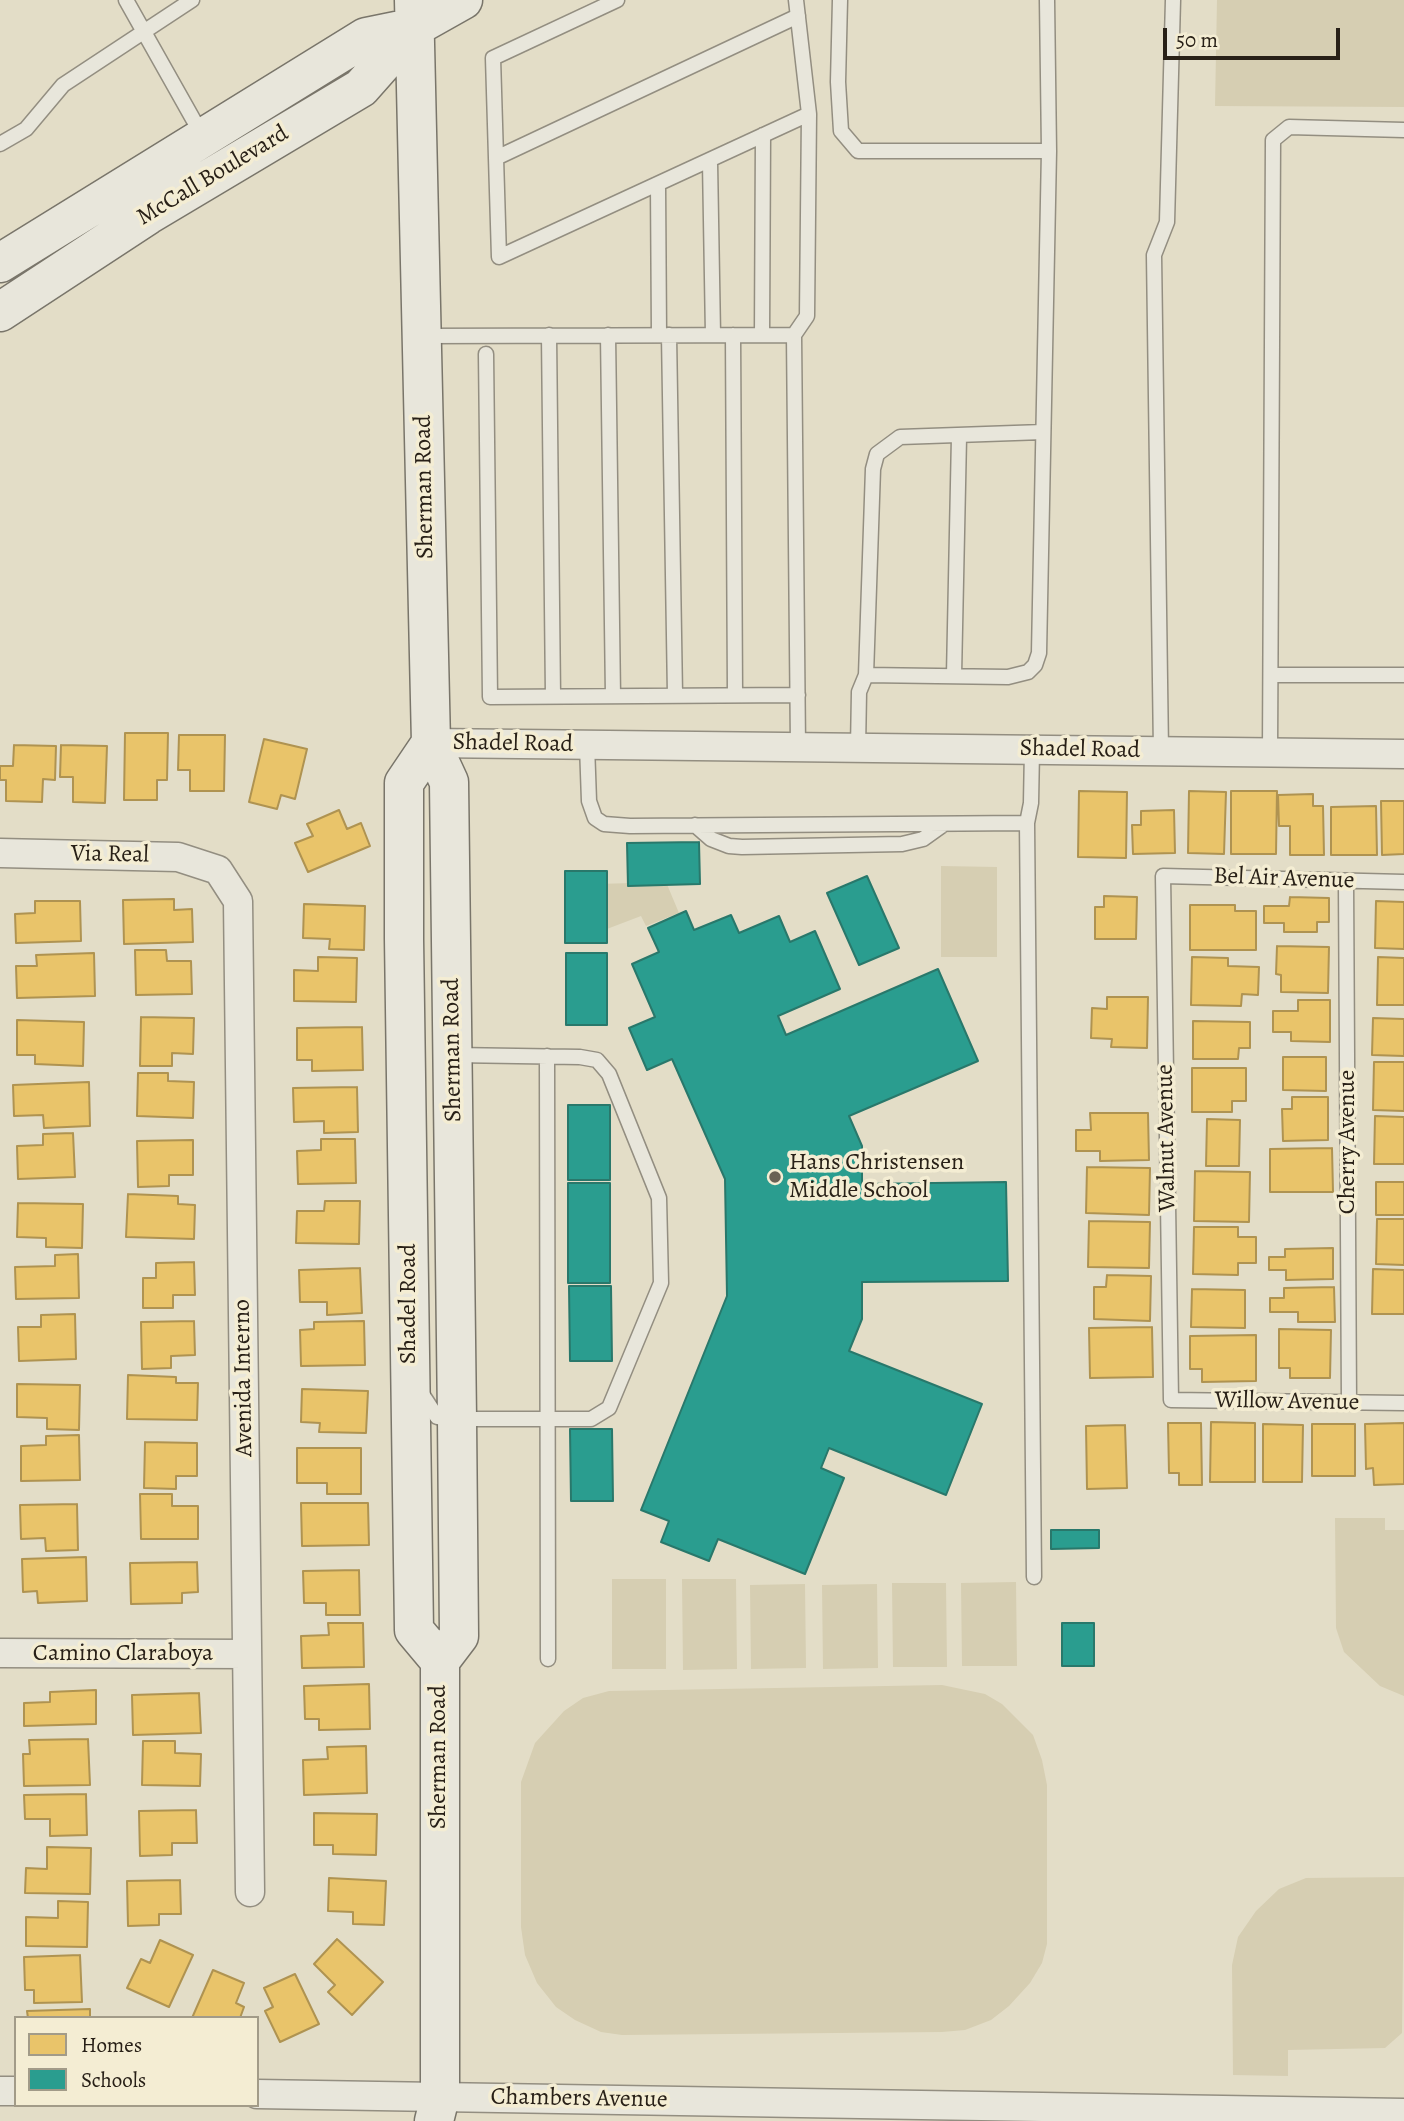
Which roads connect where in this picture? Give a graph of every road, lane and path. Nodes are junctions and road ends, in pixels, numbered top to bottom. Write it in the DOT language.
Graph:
graph roads {
  1 [pos="126,0"];
  2 [pos="463,0"];
  3 [pos="617,0"];
  4 [pos="796,0"];
  5 [pos="840,0"];
  6 [pos="1047,0"];
  7 [pos="1173,0"];
  8 [pos="189,1"];
  9 [pos="415,14"];
  10 [pos="798,16"];
  11 [pos="144,32"];
  12 [pos="809,114"];
  13 [pos="1404,130"];
  14 [pos="763,135"];
  15 [pos="203,136"];
  16 [pos="0,144"];
  17 [pos="1049,151"];
  18 [pos="496,158"];
  19 [pos="710,162"];
  20 [pos="658,185"];
  21 [pos="0,263"];
  22 [pos="0,312"];
  23 [pos="549,335"];
  24 [pos="608,335"];
  25 [pos="664,335"];
  26 [pos="713,335"];
  27 [pos="733,335"];
  28 [pos="762,335"];
  29 [pos="794,335"];
  30 [pos="422,336"];
  31 [pos="486,354"];
  32 [pos="1043,432"];
  33 [pos="960,436"];
  34 [pos="866,675"];
  35 [pos="954,675"];
  36 [pos="1271,675"];
  37 [pos="1404,675"];
  38 [pos="675,695"];
  39 [pos="735,695"];
  40 [pos="798,695"];
  41 [pos="553,696"];
  42 [pos="613,696"];
  43 [pos="430,743"];
  44 [pos="587,745"];
  45 [pos="798,747"];
  46 [pos="858,748"];
  47 [pos="1032,750"];
  48 [pos="1161,751"];
  49 [pos="1269,752"];
  50 [pos="1404,754"];
  51 [pos="1027,823"];
  52 [pos="944,824"];
  53 [pos="695,825"];
  54 [pos="0,853"];
  55 [pos="218,870"];
  56 [pos="1163,876"];
  57 [pos="1346,882"];
  58 [pos="1404,882"];
  59 [pos="453,1055"];
  60 [pos="547,1056"];
  61 [pos="409,1376"];
  62 [pos="1171,1400"];
  63 [pos="1349,1402"];
  64 [pos="1404,1403"];
  65 [pos="457,1419"];
  66 [pos="549,1419"];
  67 [pos="1034,1577"];
  68 [pos="0,1653"];
  69 [pos="247,1654"];
  70 [pos="548,1659"];
  71 [pos="440,1661"];
  72 [pos="250,1892"];
  73 [pos="259,2094"];
  74 [pos="441,2113"];
  75 [pos="1404,2113"];
  1 -- 11 [label="lane"];
  2 -- 9 [label="street, McCall Boulevard"];
  3 -- 18 [label="lane"];
  4 -- 10 [label="lane"];
  5 -- 17 [label="lane"];
  6 -- 17 [label="lane"];
  7 -- 48 [label="lane"];
  8 -- 11 [label="lane"];
  9 -- 15 [label="street, McCall Boulevard"];
  9 -- 22 [label="street, McCall Boulevard"];
  9 -- 30 [label="street, Sherman Road"];
  10 -- 12 [label="lane"];
  10 -- 18 [label="lane"];
  11 -- 15 [label="lane"];
  11 -- 16 [label="lane"];
  12 -- 14 [label="lane"];
  12 -- 29 [label="lane"];
  13 -- 36 [label="lane"];
  14 -- 19 [label="lane"];
  14 -- 28 [label="lane"];
  15 -- 21 [label="street, McCall Boulevard"];
  17 -- 32 [label="lane"];
  18 -- 20 [label="lane"];
  19 -- 20 [label="lane"];
  19 -- 26 [label="lane"];
  20 -- 25 [label="lane"];
  23 -- 24 [label="lane"];
  23 -- 30 [label="lane"];
  23 -- 41 [label="lane"];
  24 -- 25 [label="lane"];
  24 -- 42 [label="lane"];
  25 -- 26 [label="lane"];
  25 -- 38 [label="lane"];
  26 -- 27 [label="lane"];
  27 -- 28 [label="lane"];
  27 -- 39 [label="lane"];
  28 -- 29 [label="lane"];
  29 -- 40 [label="lane"];
  30 -- 43 [label="street, Sherman Road"];
  31 -- 41 [label="lane"];
  32 -- 33 [label="lane"];
  32 -- 35 [label="lane"];
  33 -- 34 [label="lane"];
  33 -- 35 [label="lane"];
  34 -- 35 [label="lane"];
  34 -- 46 [label="lane"];
  36 -- 37 [label="lane"];
  36 -- 49 [label="lane"];
  38 -- 39 [label="lane"];
  38 -- 42 [label="lane"];
  39 -- 40 [label="lane"];
  40 -- 45 [label="lane"];
  41 -- 42 [label="lane"];
  43 -- 44 [label="street, Shadel Road"];
  43 -- 59 [label="street, Sherman Road"];
  43 -- 61 [label="street, Shadel Road"];
  44 -- 45 [label="street, Shadel Road"];
  44 -- 53 [label="lane"];
  45 -- 46 [label="street, Shadel Road"];
  46 -- 47 [label="street, Shadel Road"];
  47 -- 48 [label="street, Shadel Road"];
  47 -- 51 [label="lane"];
  48 -- 49 [label="street, Shadel Road"];
  49 -- 50 [label="street, Shadel Road"];
  51 -- 52 [label="lane"];
  51 -- 67 [label="lane"];
  52 -- 53 [label="lane"];
  52 -- 53 [label="lane"];
  54 -- 55 [label="street, Via Real"];
  55 -- 69 [label="street, Avenida Interno"];
  56 -- 57 [label="lane, Bel Air Avenue"];
  56 -- 62 [label="lane, Walnut Avenue"];
  57 -- 58 [label="lane, Bel Air Avenue"];
  57 -- 63 [label="lane, Cherry Avenue"];
  59 -- 60 [label="lane"];
  59 -- 65 [label="street, Sherman Road"];
  60 -- 66 [label="lane"];
  60 -- 66 [label="lane"];
  61 -- 65 [label="lane"];
  61 -- 71 [label="street, Shadel Road"];
  62 -- 63 [label="lane, Willow Avenue"];
  63 -- 64 [label="lane, Willow Avenue"];
  65 -- 66 [label="lane"];
  65 -- 71 [label="street, Sherman Road"];
  66 -- 70 [label="lane"];
  68 -- 69 [label="street, Camino Claraboya"];
  69 -- 72 [label="street, Avenida Interno"];
  71 -- 74 [label="street, Sherman Road"];
  73 -- 74 [label="street, Chambers Avenue"];
  74 -- 75 [label="street, Chambers Avenue"];
}
